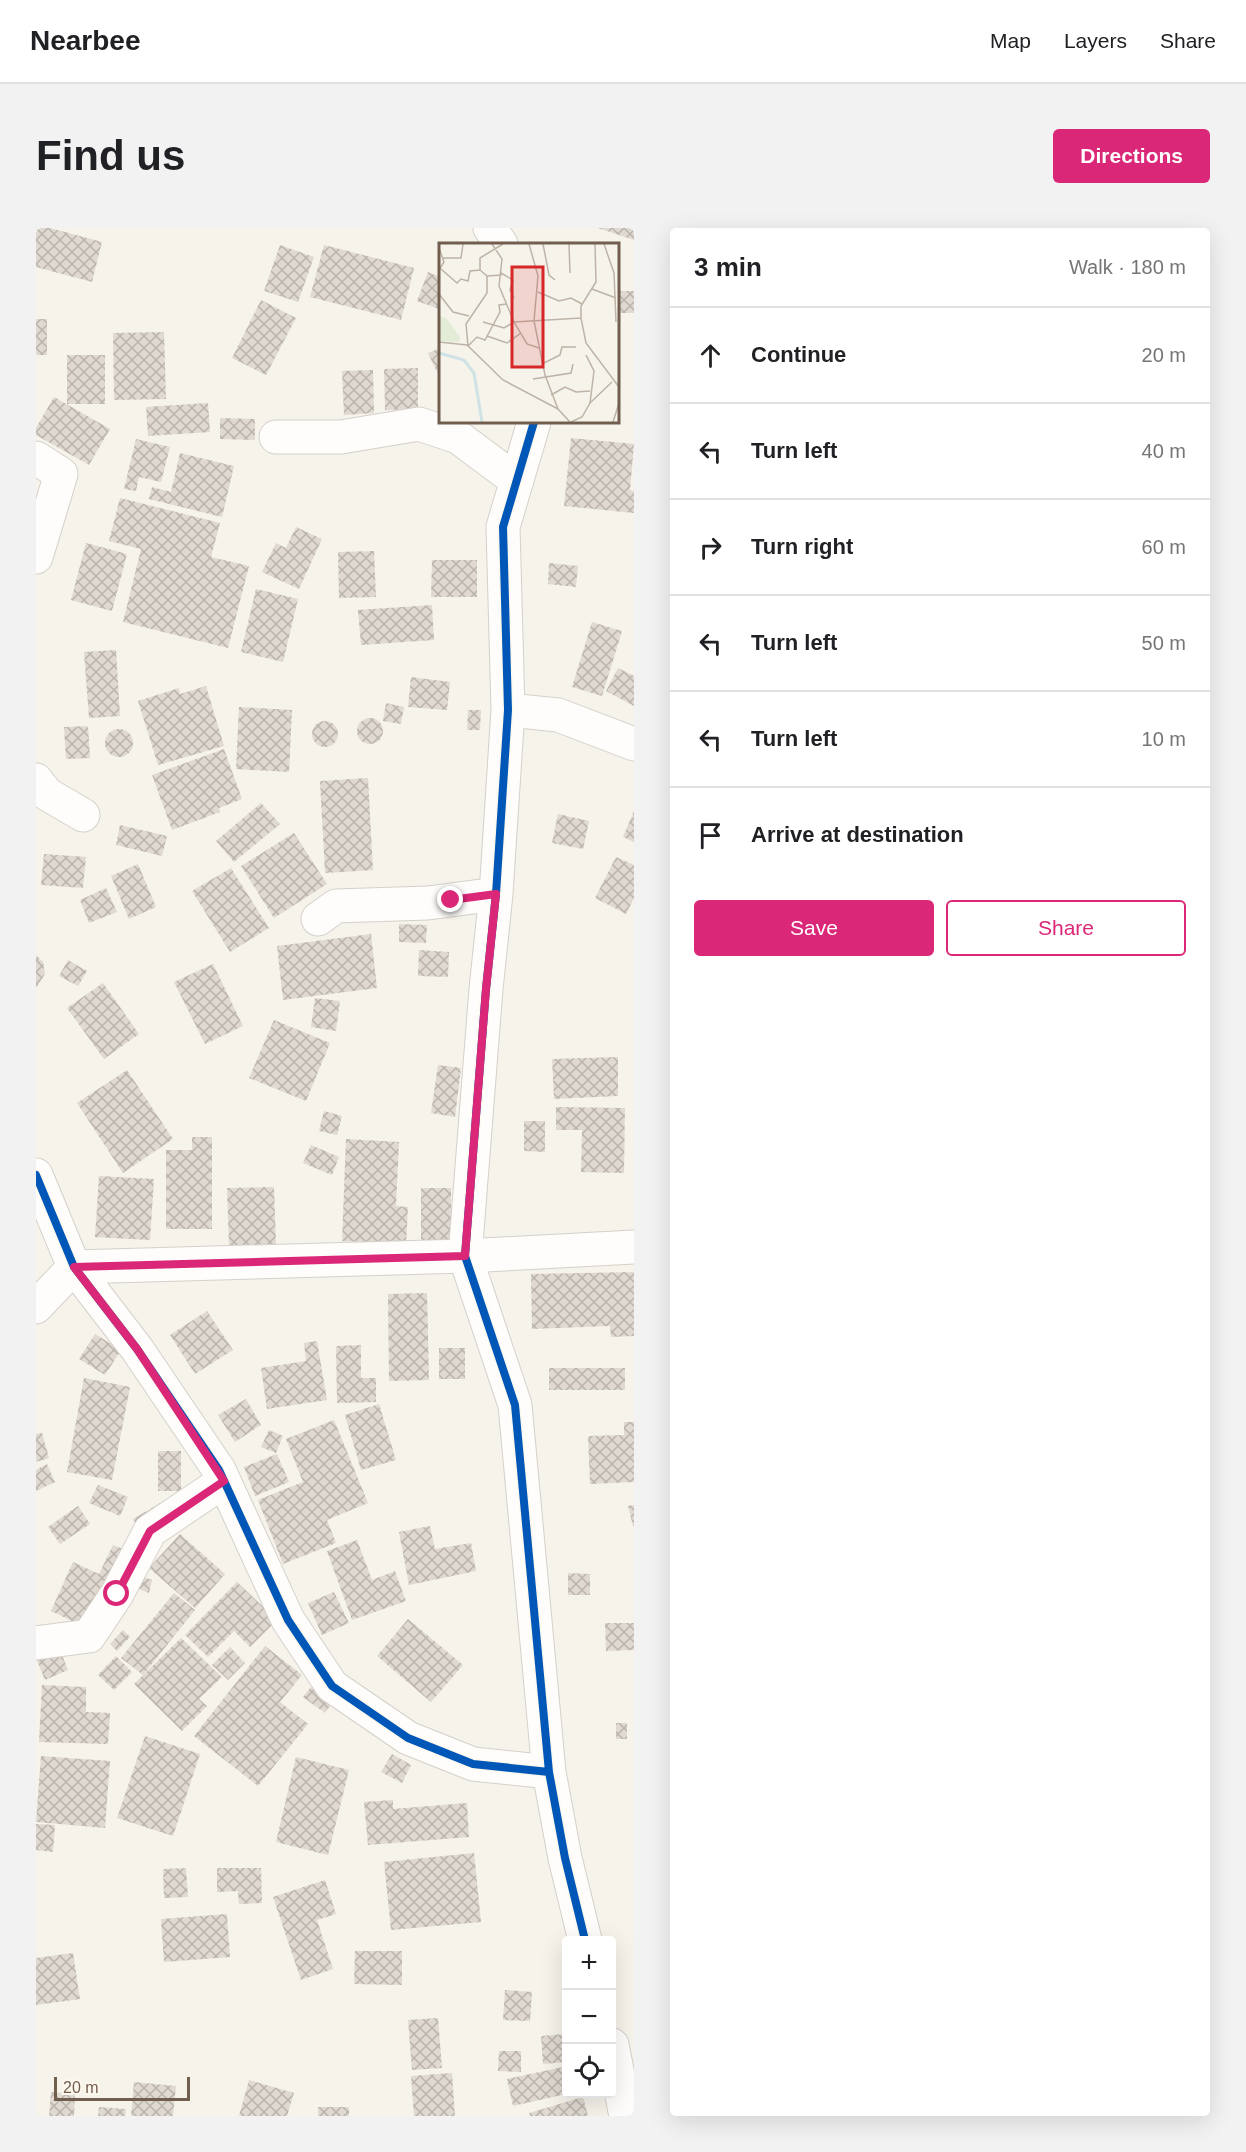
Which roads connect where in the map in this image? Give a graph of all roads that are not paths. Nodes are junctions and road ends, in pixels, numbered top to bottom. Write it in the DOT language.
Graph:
graph roads {
  1 [pos="490,228"];
  2 [pos="500,243"];
  3 [pos="534,423"];
  4 [pos="276,437"];
  5 [pos="36,458"];
  6 [pos="517,481"];
  7 [pos="36,557"];
  8 [pos="508,710"];
  9 [pos="634,744"];
  10 [pos="36,780"];
  11 [pos="83,815"];
  12 [pos="496,894"];
  13 [pos="318,918"];
  14 [pos="36,1175"];
  15 [pos="634,1247"];
  16 [pos="465,1256"];
  17 [pos="74,1267"];
  18 [pos="36,1307"];
  19 [pos="224,1481"];
  20 [pos="36,1643"];
  21 [pos="549,1772"];
  22 [pos="584,1936"];
  23 [pos="621,2054"];
  24 [pos="626,2116"];
  1 -- 2 [label="street"];
  3 -- 6 [label="street"];
  4 -- 6 [label="street"];
  5 -- 7 [label="street"];
  6 -- 8 [label="street"];
  8 -- 9 [label="street"];
  8 -- 12 [label="street"];
  10 -- 11 [label="street"];
  12 -- 13 [label="street"];
  12 -- 16 [label="street"];
  14 -- 17 [label="street"];
  15 -- 16 [label="street"];
  16 -- 17 [label="street"];
  16 -- 21 [label="street"];
  17 -- 18 [label="street"];
  17 -- 19 [label="street"];
  19 -- 20 [label="street"];
  19 -- 21 [label="street"];
  21 -- 22 [label="street"];
  23 -- 24 [label="street"];
}
